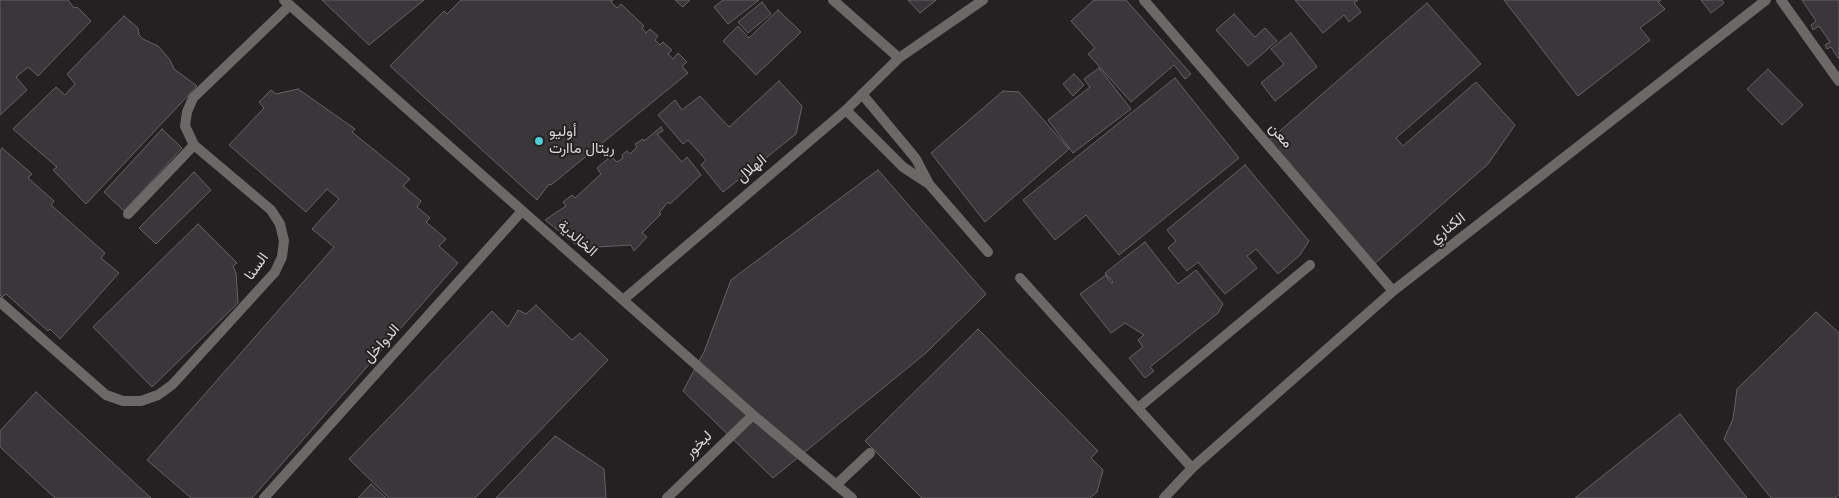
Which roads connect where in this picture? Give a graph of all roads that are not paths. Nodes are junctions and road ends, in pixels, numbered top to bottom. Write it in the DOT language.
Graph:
graph roads {
  1 [pos="832,0"];
  2 [pos="983,0"];
  3 [pos="1144,0"];
  4 [pos="1766,0"];
  5 [pos="1781,0"];
  6 [pos="287,3"];
  7 [pos="899,58"];
  8 [pos="1839,81"];
  9 [pos="862,94"];
  10 [pos="846,110"];
  11 [pos="194,145"];
  12 [pos="928,184"];
  13 [pos="522,211"];
  14 [pos="128,214"];
  15 [pos="988,252"];
  16 [pos="1310,265"];
  17 [pos="1020,278"];
  18 [pos="1393,291"];
  19 [pos="623,300"];
  20 [pos="0,302"];
  21 [pos="1138,408"];
  22 [pos="753,414"];
  23 [pos="870,453"];
  24 [pos="1192,468"];
  25 [pos="836,485"];
  26 [pos="264,498"];
  27 [pos="667,498"];
  28 [pos="852,498"];
  29 [pos="1164,498"];
  1 -- 7 [label="street"];
  2 -- 7 [label="street, الهلال"];
  3 -- 18 [label="street, معن"];
  4 -- 18 [label="street, الكناري"];
  5 -- 8 [label="street"];
  6 -- 11 [label="street, السنا"];
  6 -- 13 [label="street, الخالدية"];
  7 -- 9 [label="street, الهلال"];
  9 -- 10 [label="street, الهلال"];
  9 -- 12 [label="street"];
  10 -- 12 [label="street"];
  10 -- 19 [label="street, الهلال"];
  11 -- 14 [label="street"];
  11 -- 20 [label="street, السنا"];
  12 -- 15 [label="street"];
  13 -- 19 [label="street, الخالدية"];
  13 -- 26 [label="street, الدواخل"];
  16 -- 21 [label="street"];
  17 -- 21 [label="street"];
  18 -- 24 [label="street, الكناري"];
  19 -- 22 [label="street, الخالدية"];
  21 -- 24 [label="street"];
  22 -- 25 [label="street, الخالدية"];
  22 -- 27 [label="street, لبخور"];
  23 -- 25 [label="street"];
  24 -- 29 [label="street, الكناري"];
  25 -- 28 [label="street, الخالدية"];
}
